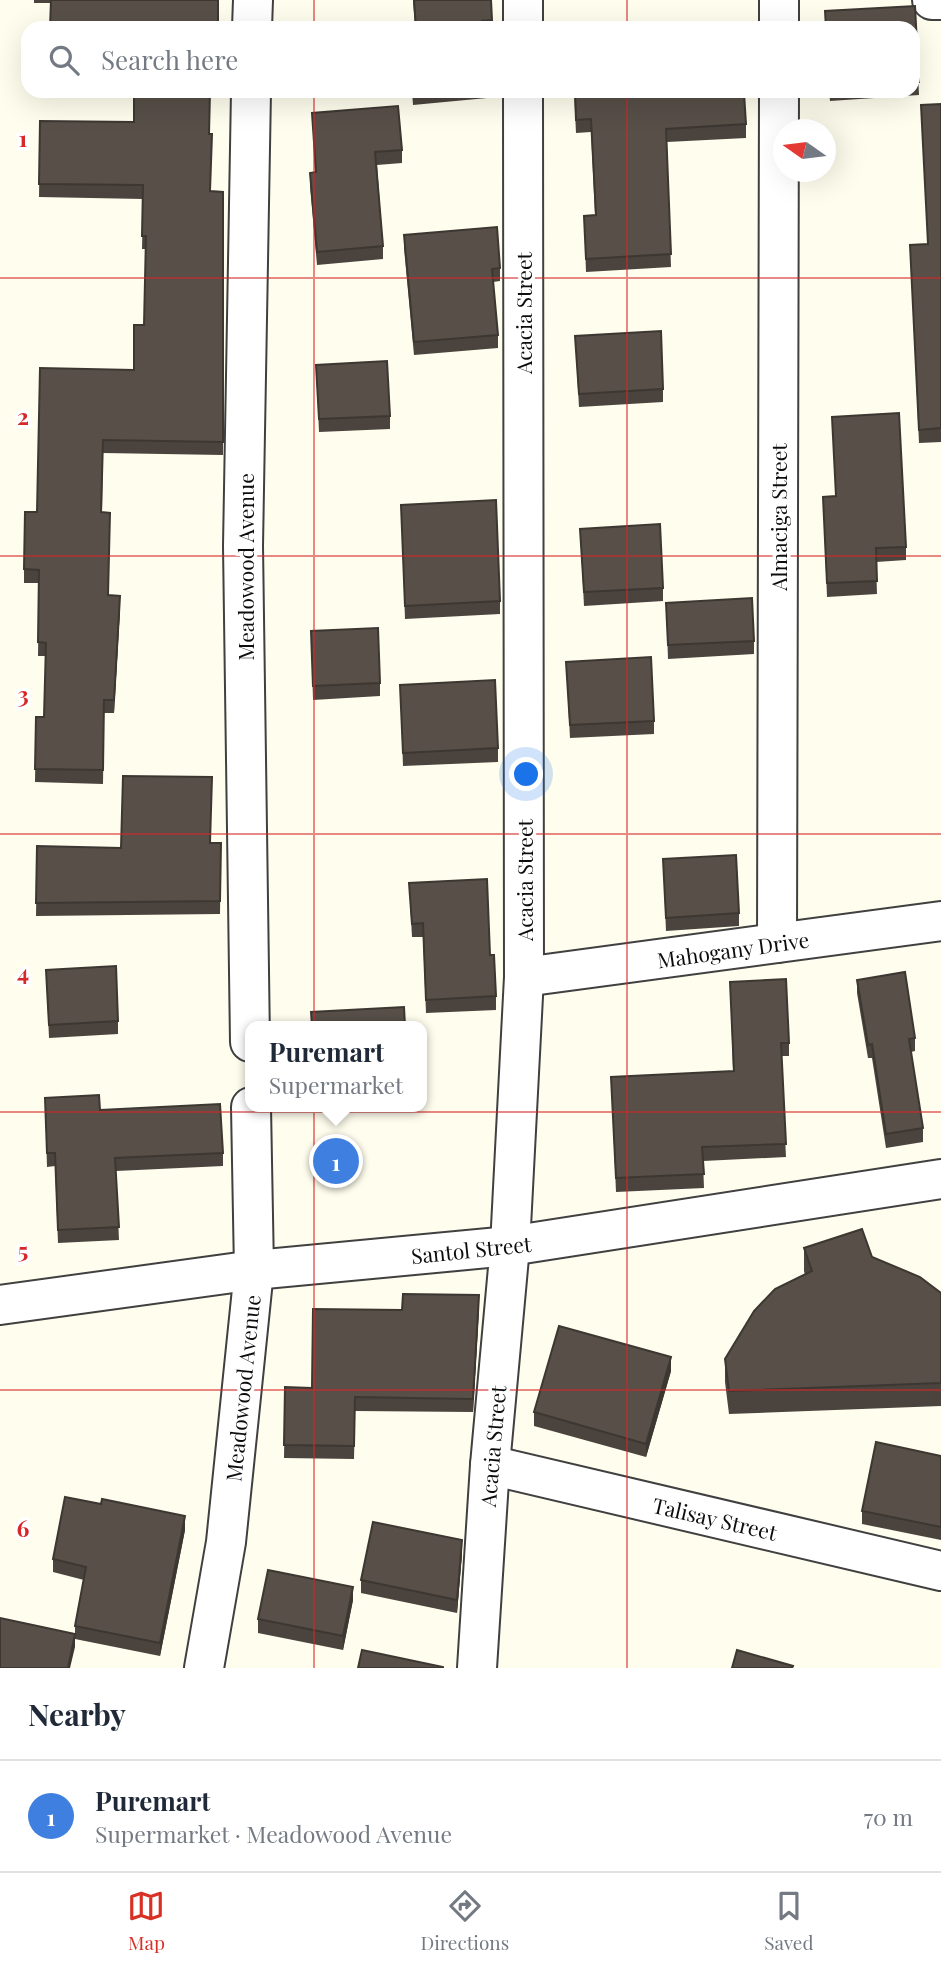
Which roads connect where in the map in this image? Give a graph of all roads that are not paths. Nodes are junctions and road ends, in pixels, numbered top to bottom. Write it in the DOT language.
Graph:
graph roads {
  1 [pos="253,0"];
  2 [pos="523,0"];
  3 [pos="779,0"];
  4 [pos="932,0"];
  5 [pos="941,0"];
  6 [pos="252,21"];
  7 [pos="523,21"];
  8 [pos="779,21"];
  9 [pos="251,98"];
  10 [pos="523,98"];
  11 [pos="779,98"];
  12 [pos="941,920"];
  13 [pos="777,943"];
  14 [pos="524,977"];
  15 [pos="250,1021"];
  16 [pos="251,1112"];
  17 [pos="941,1179"];
  18 [pos="510,1246"];
  19 [pos="254,1270"];
  20 [pos="0,1305"];
  21 [pos="490,1465"];
  22 [pos="941,1571"];
  23 [pos="204,1668"];
  24 [pos="477,1668"];
  1 -- 6 [label="street"];
  2 -- 7 [label="street"];
  3 -- 8 [label="street"];
  4 -- 5 [label="street"];
  9 -- 15 [label="street, Meadowood Avenue"];
  10 -- 14 [label="street, Acacia Street"];
  11 -- 13 [label="street, Almaciga Street"];
  12 -- 13 [label="street, Mahogany Drive"];
  13 -- 14 [label="street, Mahogany Drive"];
  14 -- 18 [label="street, Acacia Street"];
  16 -- 19 [label="street, Meadowood Avenue"];
  17 -- 18 [label="street, Santol Street"];
  18 -- 19 [label="street, Santol Street"];
  18 -- 21 [label="street, Acacia Street"];
  19 -- 20 [label="street, Santol Street"];
  19 -- 23 [label="street, Meadowood Avenue"];
  21 -- 22 [label="street, Talisay Street"];
  21 -- 24 [label="street, Acacia Street"];
}
